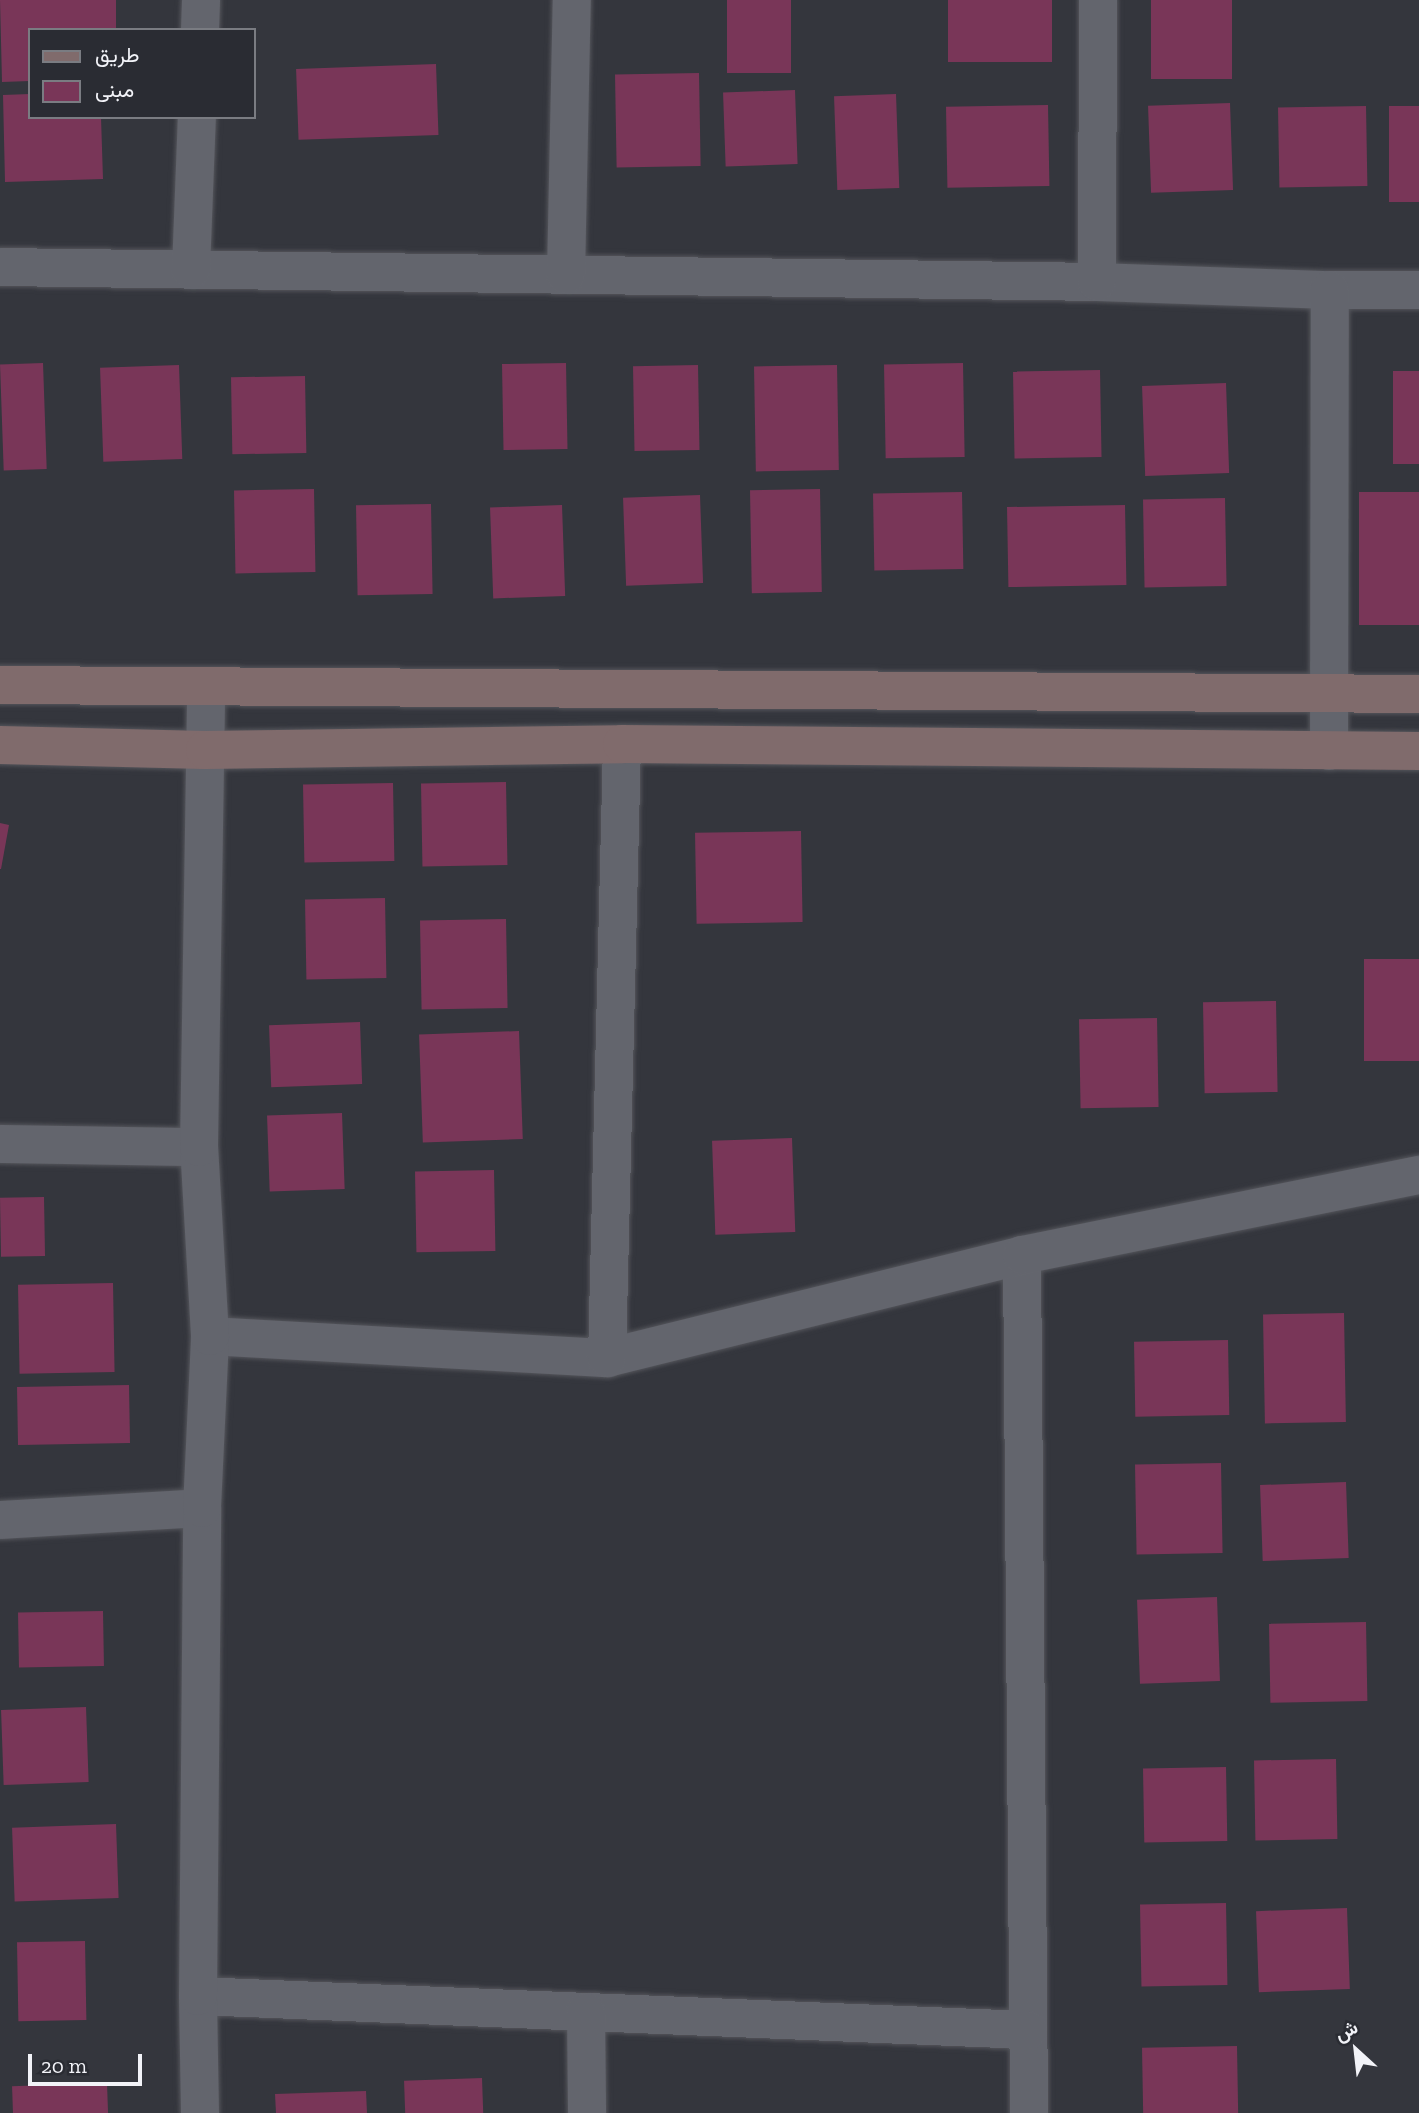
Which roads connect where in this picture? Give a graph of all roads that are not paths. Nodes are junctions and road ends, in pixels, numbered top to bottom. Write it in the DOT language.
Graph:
graph roads {
  1 [pos="201,0"];
  2 [pos="572,0"];
  3 [pos="1098,0"];
  4 [pos="200,28"];
  5 [pos="197,119"];
  6 [pos="0,267"];
  7 [pos="191,270"];
  8 [pos="566,275"];
  9 [pos="1097,282"];
  10 [pos="1330,290"];
  11 [pos="1419,290"];
  12 [pos="0,685"];
  13 [pos="206,687"];
  14 [pos="1328,692"];
  15 [pos="1419,694"];
  16 [pos="622,744"];
  17 [pos="0,746"];
  18 [pos="205,750"];
  19 [pos="1329,751"];
  20 [pos="1419,751"];
  21 [pos="0,1144"];
  22 [pos="199,1147"];
  23 [pos="1419,1175"];
  24 [pos="1022,1255"];
  25 [pos="210,1336"];
  26 [pos="607,1357"];
  27 [pos="202,1508"];
  28 [pos="0,1520"];
  29 [pos="198,1996"];
  30 [pos="586,2012"];
  31 [pos="1028,2030"];
  32 [pos="200,2113"];
  33 [pos="587,2113"];
  34 [pos="1029,2113"];
  1 -- 4 [label="street"];
  2 -- 8 [label="street"];
  3 -- 9 [label="street"];
  5 -- 7 [label="street"];
  6 -- 7 [label="street"];
  7 -- 8 [label="street"];
  8 -- 9 [label="street"];
  9 -- 10 [label="street"];
  10 -- 11 [label="street"];
  10 -- 14 [label="street"];
  12 -- 13 [label="street"];
  13 -- 14 [label="street"];
  13 -- 18 [label="street"];
  14 -- 15 [label="street"];
  14 -- 19 [label="street"];
  16 -- 18 [label="street"];
  16 -- 19 [label="street"];
  16 -- 26 [label="street"];
  17 -- 18 [label="street"];
  18 -- 22 [label="street"];
  19 -- 20 [label="street"];
  21 -- 22 [label="street"];
  22 -- 25 [label="street"];
  23 -- 24 [label="street"];
  24 -- 26 [label="street"];
  24 -- 31 [label="street"];
  25 -- 26 [label="street"];
  25 -- 27 [label="street"];
  27 -- 28 [label="street"];
  27 -- 29 [label="street"];
  29 -- 30 [label="street"];
  29 -- 32 [label="street"];
  30 -- 31 [label="street"];
  30 -- 33 [label="street"];
  31 -- 34 [label="street"];
}
